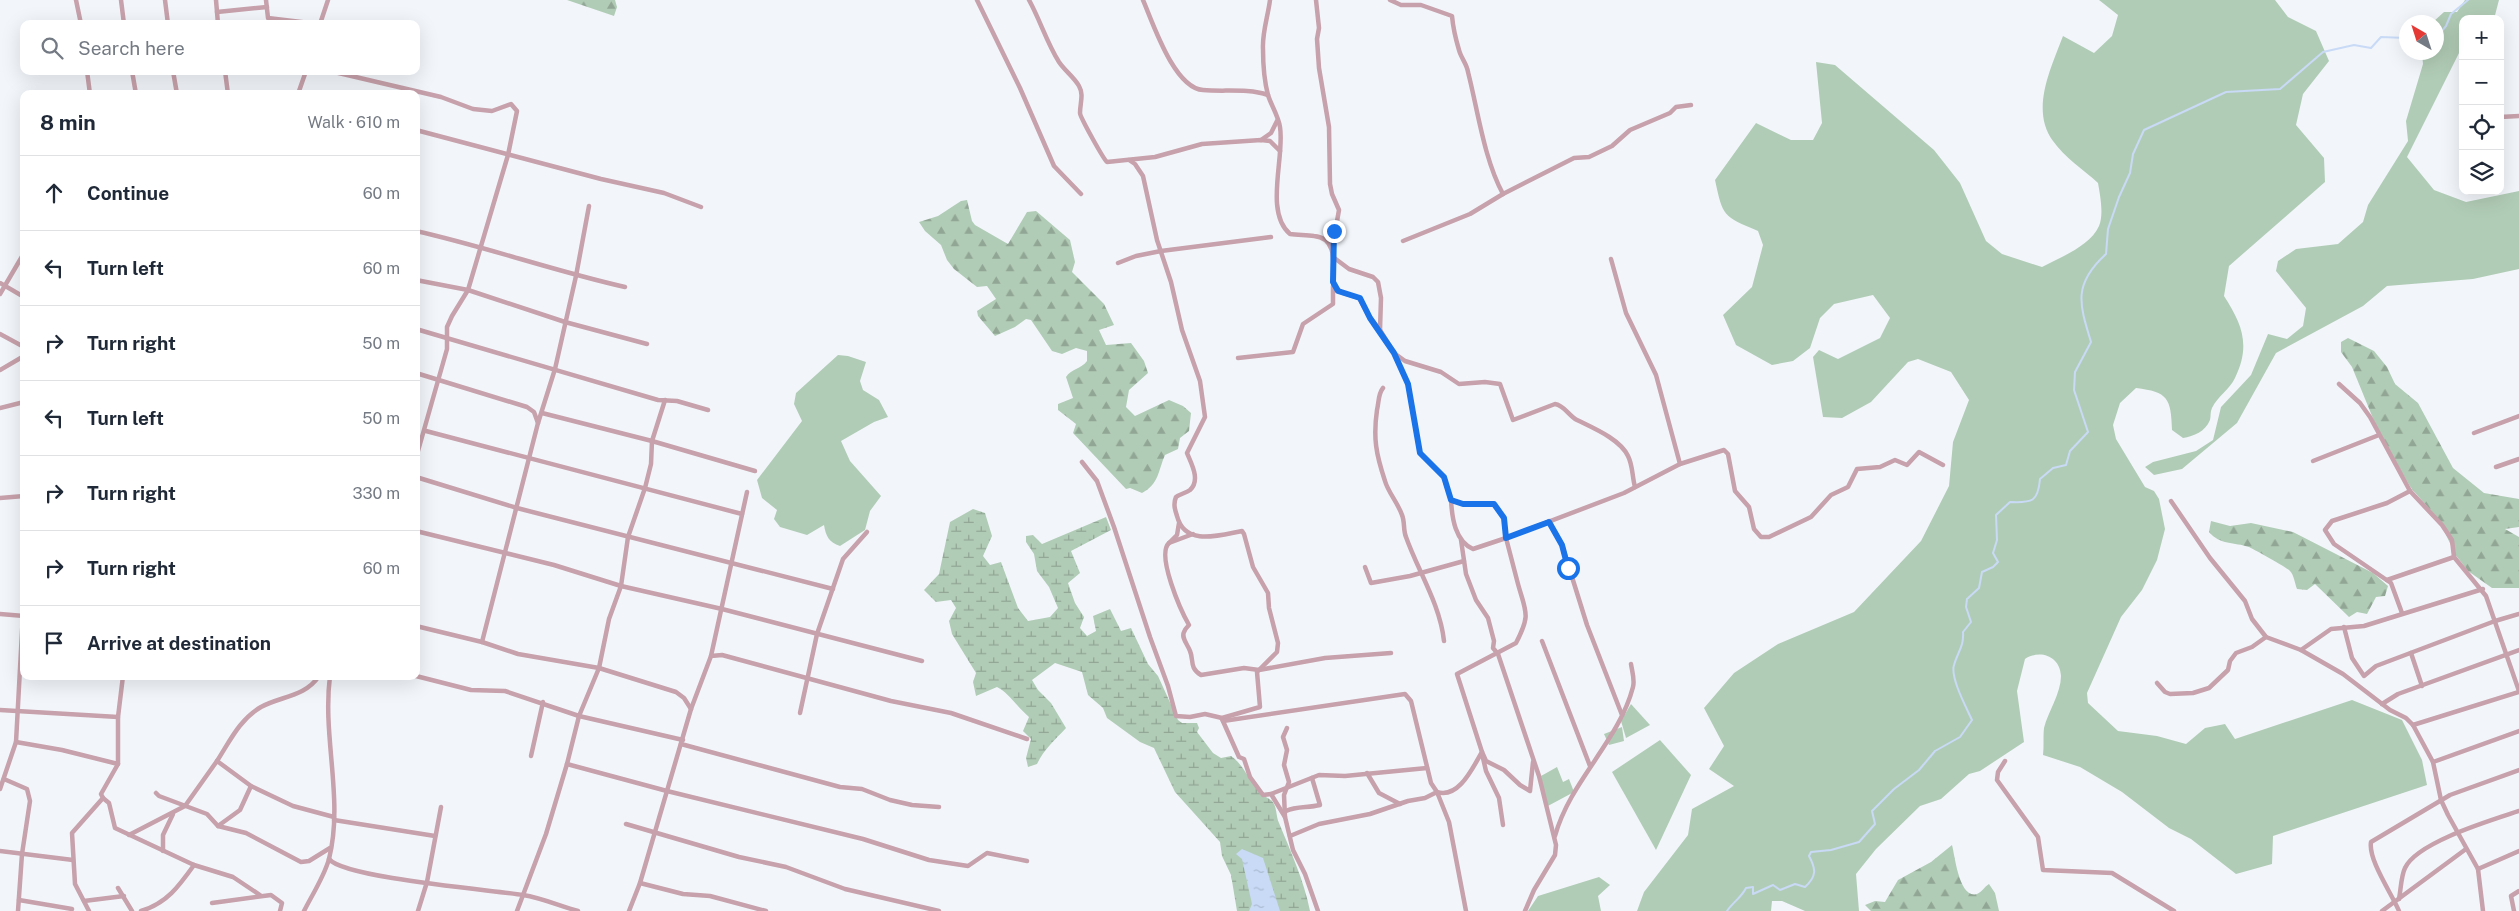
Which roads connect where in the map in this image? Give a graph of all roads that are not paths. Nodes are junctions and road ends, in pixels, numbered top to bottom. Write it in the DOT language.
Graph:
graph roads {
  1 [pos="76,0"];
  2 [pos="121,0"];
  3 [pos="165,0"];
  4 [pos="216,0"];
  5 [pos="266,0"];
  6 [pos="328,0"];
  7 [pos="977,0"];
  8 [pos="1029,0"];
  9 [pos="1143,0"];
  10 [pos="1270,0"];
  11 [pos="1316,0"];
  12 [pos="1390,0"];
  13 [pos="267,7"];
  14 [pos="217,12"];
  15 [pos="80,20"];
  16 [pos="124,20"];
  17 [pos="168,20"];
  18 [pos="218,20"];
  19 [pos="285,20"];
  20 [pos="320,20"];
  21 [pos="88,75"];
  22 [pos="133,75"];
  23 [pos="174,75"];
  24 [pos="226,75"];
  25 [pos="305,75"];
  26 [pos="346,75"];
  27 [pos="89,90"];
  28 [pos="135,90"];
  29 [pos="175,90"];
  30 [pos="227,90"];
  31 [pos="299,90"];
  32 [pos="405,90"];
  33 [pos="420,94"];
  34 [pos="1268,95"];
  35 [pos="1690,105"];
  36 [pos="2519,116"];
  37 [pos="2504,117"];
  38 [pos="1278,119"];
  39 [pos="420,131"];
  40 [pos="1261,140"];
  41 [pos="1281,152"];
  42 [pos="508,155"];
  43 [pos="1129,160"];
  44 [pos="1081,194"];
  45 [pos="1503,194"];
  46 [pos="589,206"];
  47 [pos="701,207"];
  48 [pos="420,232"];
  49 [pos="1271,237"];
  50 [pos="1403,241"];
  51 [pos="480,246"];
  52 [pos="1332,250"];
  53 [pos="1161,251"];
  54 [pos="1333,257"];
  55 [pos="20,259"];
  56 [pos="1611,259"];
  57 [pos="1118,263"];
  58 [pos="576,276"];
  59 [pos="420,281"];
  60 [pos="1333,282"];
  61 [pos="2,284"];
  62 [pos="625,287"];
  63 [pos="468,290"];
  64 [pos="0,294"];
  65 [pos="20,294"];
  66 [pos="565,322"];
  67 [pos="420,330"];
  68 [pos="1380,330"];
  69 [pos="0,334"];
  70 [pos="446,337"];
  71 [pos="647,344"];
  72 [pos="20,345"];
  73 [pos="1394,353"];
  74 [pos="20,358"];
  75 [pos="1238,358"];
  76 [pos="555,369"];
  77 [pos="0,370"];
  78 [pos="420,374"];
  79 [pos="438,380"];
  80 [pos="2339,384"];
  81 [pos="1383,388"];
  82 [pos="665,400"];
  83 [pos="20,403"];
  84 [pos="0,408"];
  85 [pos="708,410"];
  86 [pos="542,413"];
  87 [pos="2519,416"];
  88 [pos="538,423"];
  89 [pos="426,431"];
  90 [pos="2474,433"];
  91 [pos="2379,435"];
  92 [pos="652,441"];
  93 [pos="420,447"];
  94 [pos="529,459"];
  95 [pos="2519,459"];
  96 [pos="2313,461"];
  97 [pos="1082,462"];
  98 [pos="1680,464"];
  99 [pos="1943,465"];
  100 [pos="2496,467"];
  101 [pos="754,471"];
  102 [pos="420,478"];
  103 [pos="1635,486"];
  104 [pos="645,488"];
  105 [pos="2410,491"];
  106 [pos="747,492"];
  107 [pos="20,496"];
  108 [pos="0,498"];
  109 [pos="1451,500"];
  110 [pos="2171,501"];
  111 [pos="517,508"];
  112 [pos="742,514"];
  113 [pos="1549,522"];
  114 [pos="1178,523"];
  115 [pos="420,532"];
  116 [pos="867,532"];
  117 [pos="1193,534"];
  118 [pos="628,537"];
  119 [pos="1506,538"];
  120 [pos="1460,539"];
  121 [pos="1169,543"];
  122 [pos="504,553"];
  123 [pos="2454,557"];
  124 [pos="1464,561"];
  125 [pos="732,563"];
  126 [pos="1365,567"];
  127 [pos="1421,572"];
  128 [pos="2388,580"];
  129 [pos="621,586"];
  130 [pos="833,589"];
  131 [pos="2482,590"];
  132 [pos="722,609"];
  133 [pos="2402,613"];
  134 [pos="0,614"];
  135 [pos="2519,614"];
  136 [pos="20,616"];
  137 [pos="2495,620"];
  138 [pos="420,627"];
  139 [pos="2344,627"];
  140 [pos="817,634"];
  141 [pos="2266,638"];
  142 [pos="1444,641"];
  143 [pos="1542,641"];
  144 [pos="482,642"];
  145 [pos="2301,650"];
  146 [pos="2519,650"];
  147 [pos="1391,653"];
  148 [pos="2411,653"];
  149 [pos="1498,654"];
  150 [pos="2506,654"];
  151 [pos="711,656"];
  152 [pos="922,660"];
  153 [pos="1631,664"];
  154 [pos="599,668"];
  155 [pos="1259,670"];
  156 [pos="2364,676"];
  157 [pos="420,677"];
  158 [pos="806,677"];
  159 [pos="20,679"];
  160 [pos="123,680"];
  161 [pos="316,680"];
  162 [pos="330,680"];
  163 [pos="2157,683"];
  164 [pos="2357,683"];
  165 [pos="2422,686"];
  166 [pos="2519,692"];
  167 [pos="543,702"];
  168 [pos="2382,704"];
  169 [pos="691,709"];
  170 [pos="0,710"];
  171 [pos="16,710"];
  172 [pos="800,713"];
  173 [pos="1622,715"];
  174 [pos="579,716"];
  175 [pos="118,717"];
  176 [pos="1223,719"];
  177 [pos="2413,725"];
  178 [pos="1286,728"];
  179 [pos="2519,731"];
  180 [pos="1027,739"];
  181 [pos="16,742"];
  182 [pos="682,742"];
  183 [pos="1482,752"];
  184 [pos="531,756"];
  185 [pos="1533,758"];
  186 [pos="2005,761"];
  187 [pos="217,762"];
  188 [pos="2433,762"];
  189 [pos="118,764"];
  190 [pos="568,764"];
  191 [pos="1590,766"];
  192 [pos="1427,768"];
  193 [pos="2519,770"];
  194 [pos="1367,773"];
  195 [pos="1312,778"];
  196 [pos="4,779"];
  197 [pos="251,786"];
  198 [pos="1286,788"];
  199 [pos="0,789"];
  200 [pos="667,791"];
  201 [pos="1437,792"];
  202 [pos="156,793"];
  203 [pos="1271,794"];
  204 [pos="103,798"];
  205 [pos="2441,800"];
  206 [pos="1400,804"];
  207 [pos="185,806"];
  208 [pos="939,807"];
  209 [pos="441,808"];
  210 [pos="2519,810"];
  211 [pos="1286,811"];
  212 [pos="173,814"];
  213 [pos="1285,817"];
  214 [pos="334,818"];
  215 [pos="626,824"];
  216 [pos="1503,825"];
  217 [pos="218,826"];
  218 [pos="654,833"];
  219 [pos="2457,833"];
  220 [pos="129,835"];
  221 [pos="435,836"];
  222 [pos="1290,836"];
  223 [pos="1554,838"];
  224 [pos="330,848"];
  225 [pos="2466,849"];
  226 [pos="0,851"];
  227 [pos="2519,851"];
  228 [pos="163,852"];
  229 [pos="22,854"];
  230 [pos="329,859"];
  231 [pos="73,860"];
  232 [pos="1027,861"];
  233 [pos="194,865"];
  234 [pos="2478,869"];
  235 [pos="427,882"];
  236 [pos="640,883"];
  237 [pos="118,888"];
  238 [pos="2519,891"];
  239 [pos="260,895"];
  240 [pos="124,896"];
  241 [pos="525,896"];
  242 [pos="19,900"];
  243 [pos="2397,900"];
  244 [pos="84,902"];
  245 [pos="212,903"];
  246 [pos="72,909"];
  247 [pos="18,911"];
  248 [pos="89,911"];
  249 [pos="132,911"];
  250 [pos="141,911"];
  251 [pos="280,911"];
  252 [pos="304,911"];
  253 [pos="418,911"];
  254 [pos="517,911"];
  255 [pos="578,911"];
  256 [pos="629,911"];
  257 [pos="766,911"];
  258 [pos="938,911"];
  259 [pos="1318,911"];
  260 [pos="1466,911"];
  261 [pos="1525,911"];
  262 [pos="2174,911"];
  263 [pos="2382,911"];
  264 [pos="2399,911"];
  265 [pos="2483,911"];
  266 [pos="2514,911"];
  1 -- 15 [label="street"];
  2 -- 16 [label="street"];
  3 -- 17 [label="street"];
  4 -- 14 [label="street"];
  5 -- 13 [label="street"];
  6 -- 20 [label="street"];
  7 -- 44 [label="street"];
  8 -- 43 [label="street"];
  9 -- 34 [label="street"];
  10 -- 34 [label="street"];
  11 -- 52 [label="street"];
  12 -- 45 [label="street"];
  13 -- 14 [label="street"];
  13 -- 19 [label="street"];
  14 -- 18 [label="street"];
  21 -- 27 [label="street"];
  22 -- 28 [label="street"];
  23 -- 29 [label="street"];
  24 -- 30 [label="street"];
  25 -- 31 [label="street"];
  26 -- 32 [label="street"];
  33 -- 42 [label="street"];
  34 -- 38 [label="street"];
  35 -- 45 [label="street"];
  36 -- 37 [label="street"];
  38 -- 40 [label="street"];
  38 -- 41 [label="street"];
  39 -- 42 [label="street"];
  40 -- 41 [label="street"];
  40 -- 43 [label="street"];
  41 -- 52 [label="street"];
  42 -- 47 [label="street"];
  42 -- 51 [label="street"];
  43 -- 53 [label="street"];
  45 -- 50 [label="street"];
  46 -- 58 [label="street"];
  48 -- 51 [label="street"];
  49 -- 53 [label="street"];
  51 -- 58 [label="street"];
  51 -- 63 [label="street"];
  52 -- 54 [label="street"];
  53 -- 57 [label="street"];
  53 -- 114 [label="street"];
  54 -- 60 [label="street"];
  54 -- 68 [label="street"];
  55 -- 61 [label="street"];
  56 -- 98 [label="street"];
  58 -- 62 [label="street"];
  58 -- 66 [label="street"];
  59 -- 63 [label="street"];
  60 -- 68 [label="street"];
  60 -- 75 [label="street"];
  61 -- 64 [label="street"];
  61 -- 65 [label="street"];
  63 -- 66 [label="street"];
  63 -- 70 [label="street"];
  66 -- 71 [label="street"];
  66 -- 76 [label="street"];
  67 -- 70 [label="street"];
  68 -- 73 [label="street"];
  69 -- 72 [label="street"];
  70 -- 76 [label="street"];
  70 -- 79 [label="street"];
  73 -- 103 [label="street"];
  73 -- 109 [label="street"];
  74 -- 77 [label="street"];
  76 -- 82 [label="street"];
  76 -- 86 [label="street"];
  78 -- 79 [label="street"];
  79 -- 88 [label="street"];
  79 -- 89 [label="street"];
  80 -- 91 [label="street"];
  81 -- 127 [label="street"];
  82 -- 85 [label="street"];
  82 -- 92 [label="street"];
  83 -- 84 [label="street"];
  86 -- 88 [label="street"];
  86 -- 92 [label="street"];
  87 -- 90 [label="street"];
  88 -- 94 [label="street"];
  89 -- 93 [label="street"];
  89 -- 94 [label="street"];
  91 -- 96 [label="street"];
  91 -- 105 [label="street"];
  92 -- 101 [label="street"];
  92 -- 104 [label="street"];
  94 -- 104 [label="street"];
  94 -- 111 [label="street"];
  95 -- 100 [label="street"];
  97 -- 176 [label="street"];
  98 -- 99 [label="street"];
  98 -- 103 [label="street"];
  102 -- 111 [label="street"];
  103 -- 113 [label="street"];
  104 -- 112 [label="street"];
  104 -- 118 [label="street"];
  105 -- 123 [label="street"];
  105 -- 128 [label="street"];
  106 -- 112 [label="street"];
  107 -- 108 [label="street"];
  109 -- 119 [label="street"];
  109 -- 120 [label="street"];
  110 -- 141 [label="street"];
  111 -- 118 [label="street"];
  111 -- 122 [label="street"];
  112 -- 125 [label="street"];
  113 -- 119 [label="street"];
  113 -- 173 [label="street"];
  114 -- 117 [label="street"];
  114 -- 121 [label="street"];
  115 -- 122 [label="street"];
  116 -- 130 [label="street"];
  117 -- 121 [label="street"];
  117 -- 155 [label="street"];
  118 -- 125 [label="street"];
  118 -- 129 [label="street"];
  119 -- 120 [label="street"];
  119 -- 149 [label="street"];
  120 -- 124 [label="street"];
  121 -- 155 [label="street"];
  122 -- 129 [label="street"];
  122 -- 144 [label="street"];
  123 -- 128 [label="street"];
  123 -- 131 [label="street"];
  124 -- 127 [label="street"];
  124 -- 149 [label="street"];
  125 -- 130 [label="street"];
  125 -- 132 [label="street"];
  126 -- 127 [label="street"];
  127 -- 142 [label="street"];
  128 -- 133 [label="street"];
  129 -- 132 [label="street"];
  129 -- 154 [label="street"];
  130 -- 140 [label="street"];
  131 -- 133 [label="street"];
  131 -- 137 [label="street"];
  132 -- 140 [label="street"];
  132 -- 151 [label="street"];
  133 -- 139 [label="street"];
  134 -- 136 [label="street"];
  135 -- 137 [label="street"];
  137 -- 148 [label="street"];
  137 -- 150 [label="street"];
  138 -- 144 [label="street"];
  139 -- 145 [label="street"];
  139 -- 156 [label="street"];
  140 -- 152 [label="street"];
  140 -- 158 [label="street"];
  141 -- 145 [label="street"];
  141 -- 163 [label="street"];
  143 -- 191 [label="street"];
  144 -- 154 [label="street"];
  145 -- 164 [label="street"];
  146 -- 150 [label="street"];
  147 -- 155 [label="street"];
  148 -- 156 [label="street"];
  148 -- 165 [label="street"];
  149 -- 183 [label="street"];
  149 -- 185 [label="street"];
  150 -- 165 [label="street"];
  150 -- 166 [label="street"];
  151 -- 158 [label="street"];
  151 -- 169 [label="street"];
  153 -- 173 [label="street"];
  154 -- 169 [label="street"];
  154 -- 174 [label="street"];
  155 -- 176 [label="street"];
  156 -- 164 [label="street"];
  157 -- 167 [label="street"];
  158 -- 172 [label="street"];
  158 -- 180 [label="street"];
  159 -- 171 [label="street"];
  160 -- 175 [label="street"];
  161 -- 187 [label="street"];
  162 -- 214 [label="street"];
  164 -- 168 [label="street"];
  165 -- 168 [label="street"];
  166 -- 177 [label="street"];
  167 -- 174 [label="street"];
  167 -- 184 [label="street"];
  168 -- 177 [label="street"];
  169 -- 182 [label="street"];
  170 -- 171 [label="street"];
  171 -- 175 [label="street"];
  171 -- 181 [label="street"];
  173 -- 191 [label="street"];
  174 -- 182 [label="street"];
  174 -- 190 [label="street"];
  175 -- 189 [label="street"];
  176 -- 192 [label="street"];
  176 -- 203 [label="street"];
  177 -- 188 [label="street"];
  178 -- 198 [label="street"];
  179 -- 188 [label="street"];
  181 -- 189 [label="street"];
  181 -- 196 [label="street"];
  182 -- 200 [label="street"];
  182 -- 208 [label="street"];
  183 -- 185 [label="street"];
  183 -- 201 [label="street"];
  183 -- 216 [label="street"];
  185 -- 223 [label="street"];
  186 -- 262 [label="street"];
  187 -- 197 [label="street"];
  187 -- 207 [label="street"];
  188 -- 205 [label="street"];
  189 -- 204 [label="street"];
  190 -- 200 [label="street"];
  190 -- 241 [label="street"];
  191 -- 223 [label="street"];
  192 -- 194 [label="street"];
  192 -- 201 [label="street"];
  193 -- 205 [label="street"];
  194 -- 195 [label="street"];
  194 -- 206 [label="street"];
  195 -- 198 [label="street"];
  195 -- 211 [label="street"];
  196 -- 199 [label="street"];
  196 -- 229 [label="street"];
  197 -- 214 [label="street"];
  197 -- 217 [label="street"];
  198 -- 203 [label="street"];
  198 -- 211 [label="street"];
  200 -- 218 [label="street"];
  200 -- 232 [label="street"];
  201 -- 206 [label="street"];
  201 -- 260 [label="street"];
  202 -- 207 [label="street"];
  203 -- 213 [label="street"];
  204 -- 220 [label="street"];
  204 -- 231 [label="street"];
  205 -- 219 [label="street"];
  205 -- 243 [label="street"];
  206 -- 222 [label="street"];
  207 -- 212 [label="street"];
  207 -- 217 [label="street"];
  209 -- 221 [label="street"];
  210 -- 219 [label="street"];
  211 -- 213 [label="street"];
  212 -- 220 [label="street"];
  212 -- 228 [label="street"];
  213 -- 222 [label="street"];
  214 -- 221 [label="street"];
  214 -- 224 [label="street"];
  215 -- 218 [label="street"];
  217 -- 224 [label="street"];
  218 -- 236 [label="street"];
  218 -- 258 [label="street"];
  219 -- 225 [label="street"];
  219 -- 243 [label="street"];
  220 -- 228 [label="street"];
  221 -- 235 [label="street"];
  222 -- 259 [label="street"];
  223 -- 261 [label="street"];
  224 -- 230 [label="street"];
  225 -- 234 [label="street"];
  225 -- 243 [label="street"];
  226 -- 229 [label="street"];
  227 -- 234 [label="street"];
  228 -- 233 [label="street"];
  229 -- 231 [label="street"];
  229 -- 242 [label="street"];
  230 -- 235 [label="street"];
  230 -- 252 [label="street"];
  231 -- 244 [label="street"];
  233 -- 239 [label="street"];
  233 -- 250 [label="street"];
  234 -- 265 [label="street"];
  235 -- 241 [label="street"];
  235 -- 253 [label="street"];
  236 -- 256 [label="street"];
  236 -- 257 [label="street"];
  237 -- 240 [label="street"];
  238 -- 266 [label="street"];
  239 -- 245 [label="street"];
  239 -- 251 [label="street"];
  240 -- 244 [label="street"];
  240 -- 249 [label="street"];
  241 -- 254 [label="street"];
  241 -- 255 [label="street"];
  242 -- 246 [label="street"];
  242 -- 247 [label="street"];
  243 -- 263 [label="street"];
  243 -- 264 [label="street"];
  244 -- 248 [label="street"];
}
